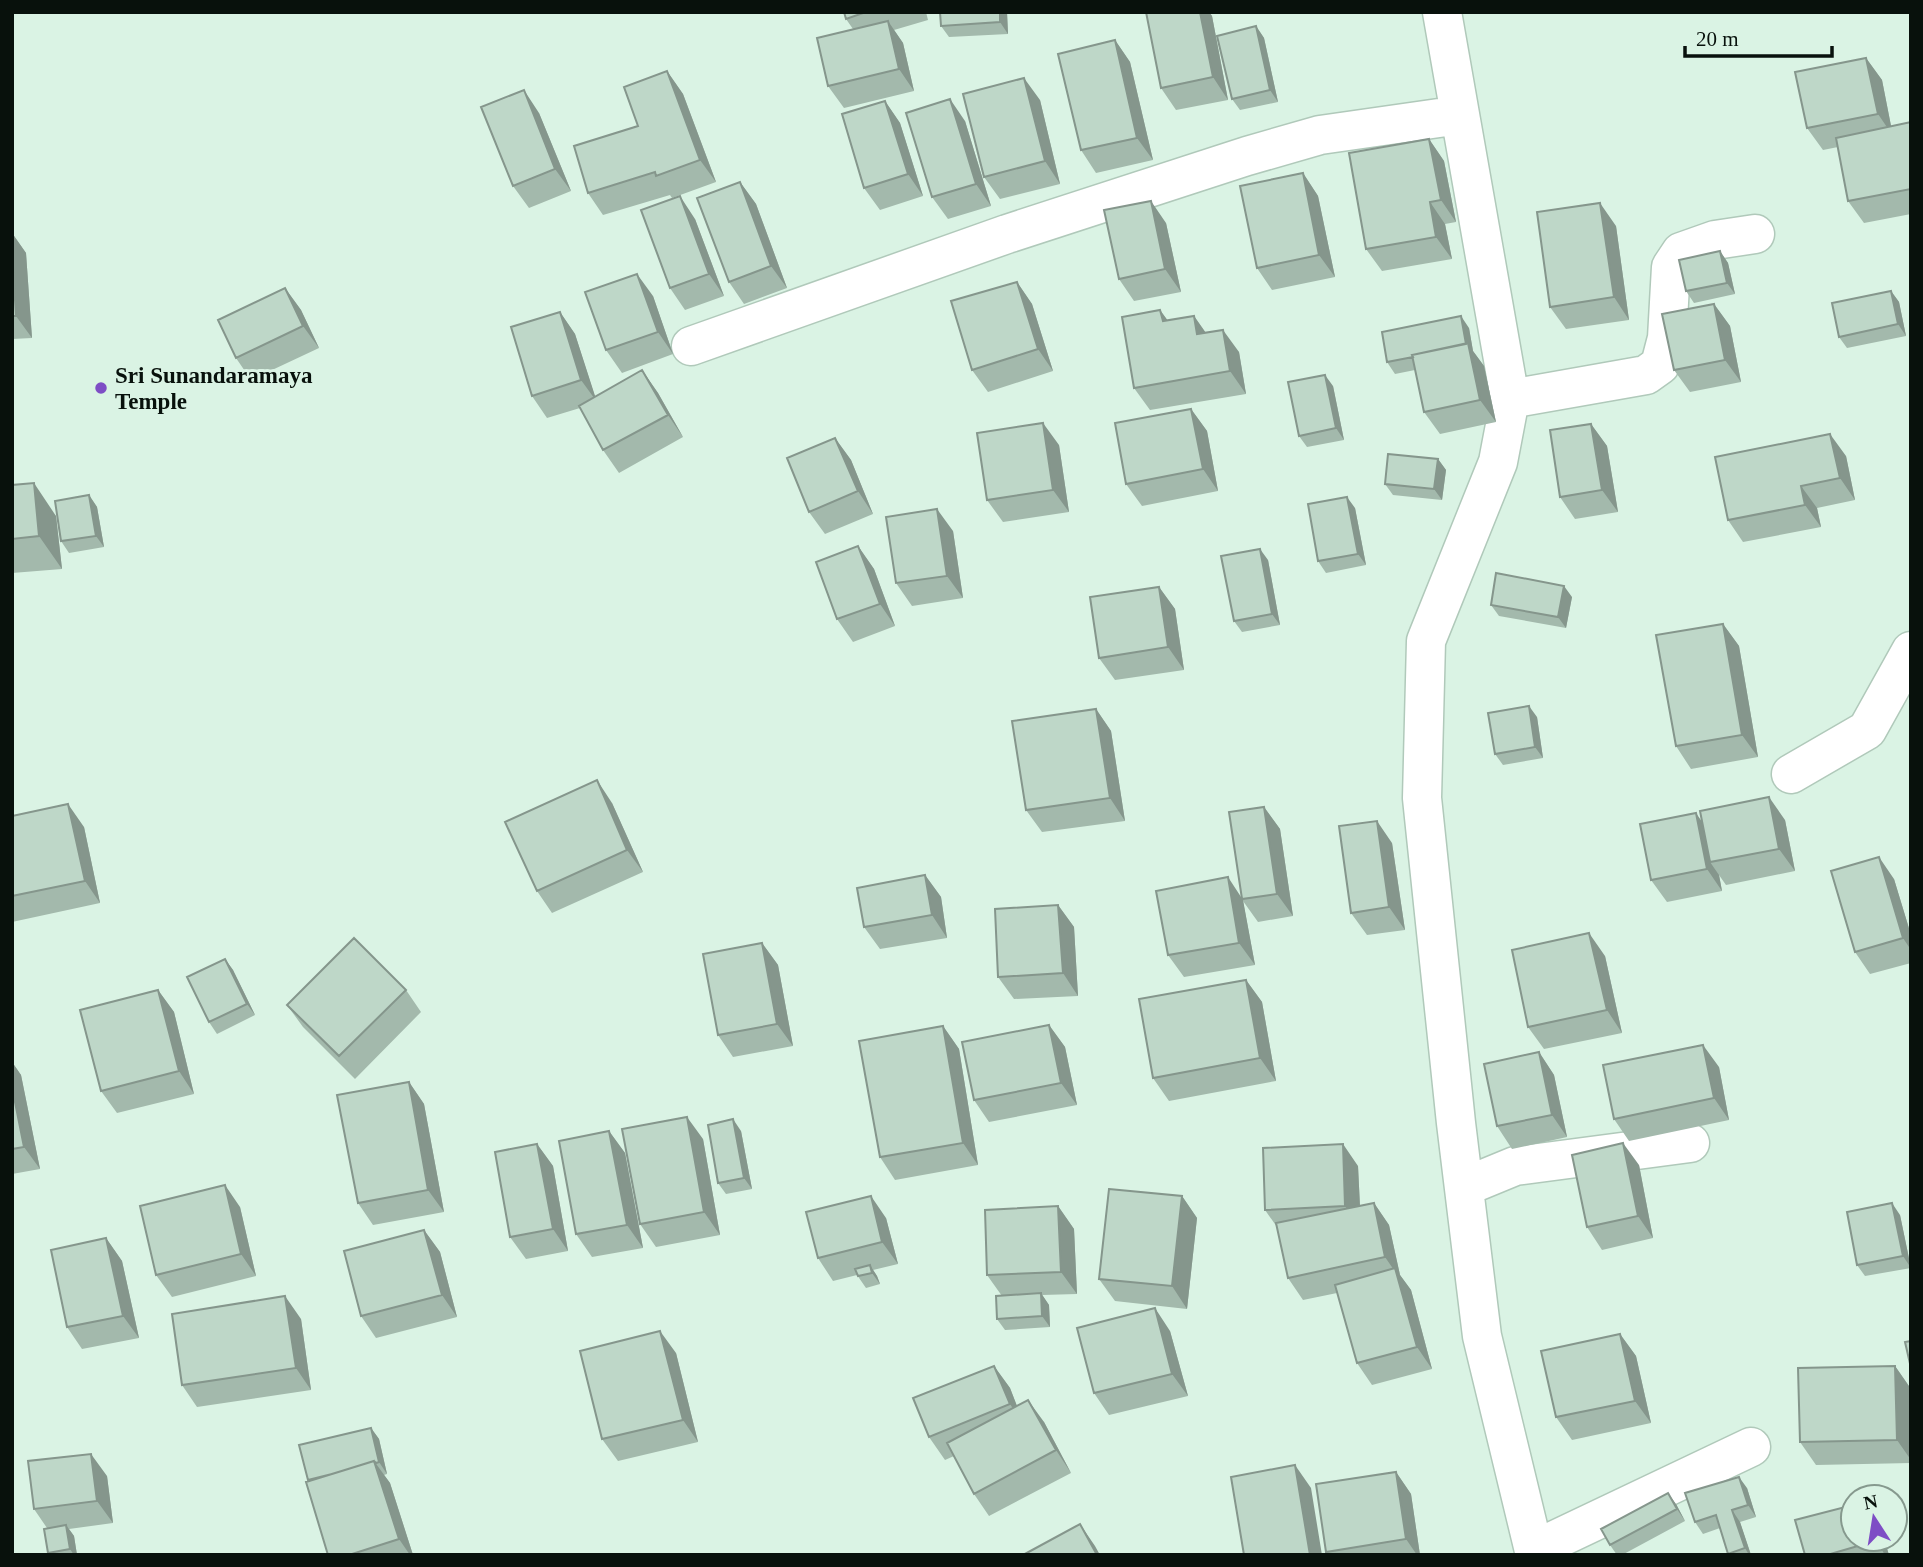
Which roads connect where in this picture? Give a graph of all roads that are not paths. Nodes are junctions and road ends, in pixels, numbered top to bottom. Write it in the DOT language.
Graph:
graph roads {
  1 [pos="1442,12"];
  2 [pos="1460,116"];
  3 [pos="1755,234"];
  4 [pos="691,346"];
  5 [pos="1510,399"];
  6 [pos="1911,651"];
  7 [pos="1791,774"];
  8 [pos="1690,1143"];
  9 [pos="1464,1187"];
  10 [pos="1751,1447"];
  11 [pos="1535,1553"];
  1 -- 2 [label="street"];
  2 -- 4 [label="street"];
  2 -- 5 [label="street"];
  3 -- 5 [label="street"];
  5 -- 9 [label="street"];
  6 -- 7 [label="street"];
  8 -- 9 [label="street"];
  9 -- 11 [label="street"];
  10 -- 11 [label="street"];
}
